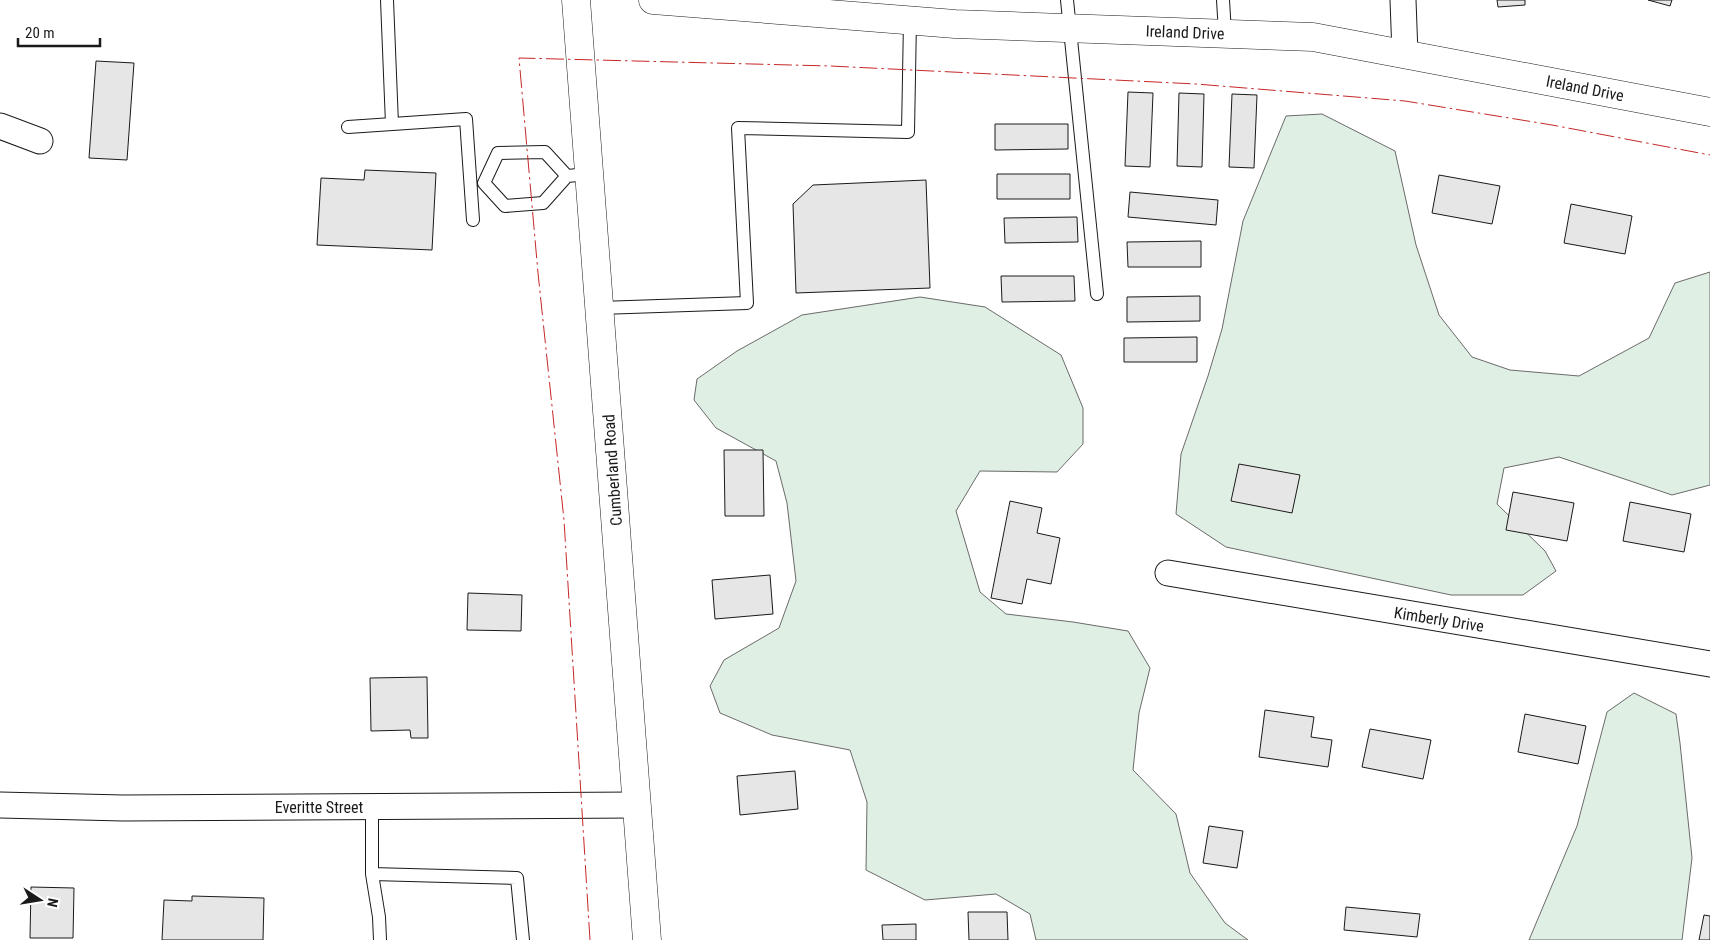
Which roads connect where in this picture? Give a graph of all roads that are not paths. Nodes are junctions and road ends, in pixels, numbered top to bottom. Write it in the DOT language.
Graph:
graph roads {
  1 [pos="387,0"];
  2 [pos="576,0"];
  3 [pos="654,0"];
  4 [pos="1067,0"];
  5 [pos="1223,0"];
  6 [pos="1403,0"];
  7 [pos="806,6"];
  8 [pos="910,20"];
  9 [pos="1069,27"];
  10 [pos="1225,33"];
  11 [pos="1406,54"];
  12 [pos="1710,112"];
  13 [pos="392,124"];
  14 [pos="0,126"];
  15 [pos="348,127"];
  16 [pos="40,141"];
  17 [pos="578,175"];
  18 [pos="478,183"];
  19 [pos="473,220"];
  20 [pos="1097,294"];
  21 [pos="600,308"];
  22 [pos="1168,573"];
  23 [pos="1710,664"];
  24 [pos="0,805"];
  25 [pos="637,805"];
  26 [pos="372,807"];
  27 [pos="372,874"];
  28 [pos="380,940"];
  29 [pos="523,940"];
  30 [pos="647,940"];
  1 -- 13 [label="lane"];
  2 -- 17 [label="main road, Cumberland Road"];
  3 -- 7 [label="main road, Ireland Drive"];
  4 -- 9 [label="lane"];
  5 -- 10 [label="lane"];
  6 -- 11 [label="street"];
  7 -- 8 [label="main road, Ireland Drive"];
  8 -- 9 [label="main road, Ireland Drive"];
  8 -- 21 [label="lane"];
  9 -- 10 [label="main road, Ireland Drive"];
  9 -- 20 [label="lane"];
  10 -- 11 [label="main road, Ireland Drive"];
  11 -- 12 [label="main road, Ireland Drive"];
  13 -- 15 [label="lane"];
  13 -- 18 [label="lane"];
  14 -- 16 [label="street"];
  17 -- 18 [label="lane"];
  17 -- 18 [label="lane"];
  17 -- 21 [label="main road, Cumberland Road"];
  18 -- 19 [label="lane"];
  21 -- 25 [label="main road, Cumberland Road"];
  22 -- 23 [label="street, Kimberly Drive"];
  24 -- 26 [label="street, Everitte Street"];
  25 -- 26 [label="street, Everitte Street"];
  25 -- 30 [label="main road, Cumberland Road"];
  26 -- 27 [label="lane"];
  27 -- 28 [label="lane"];
  27 -- 29 [label="lane"];
}
